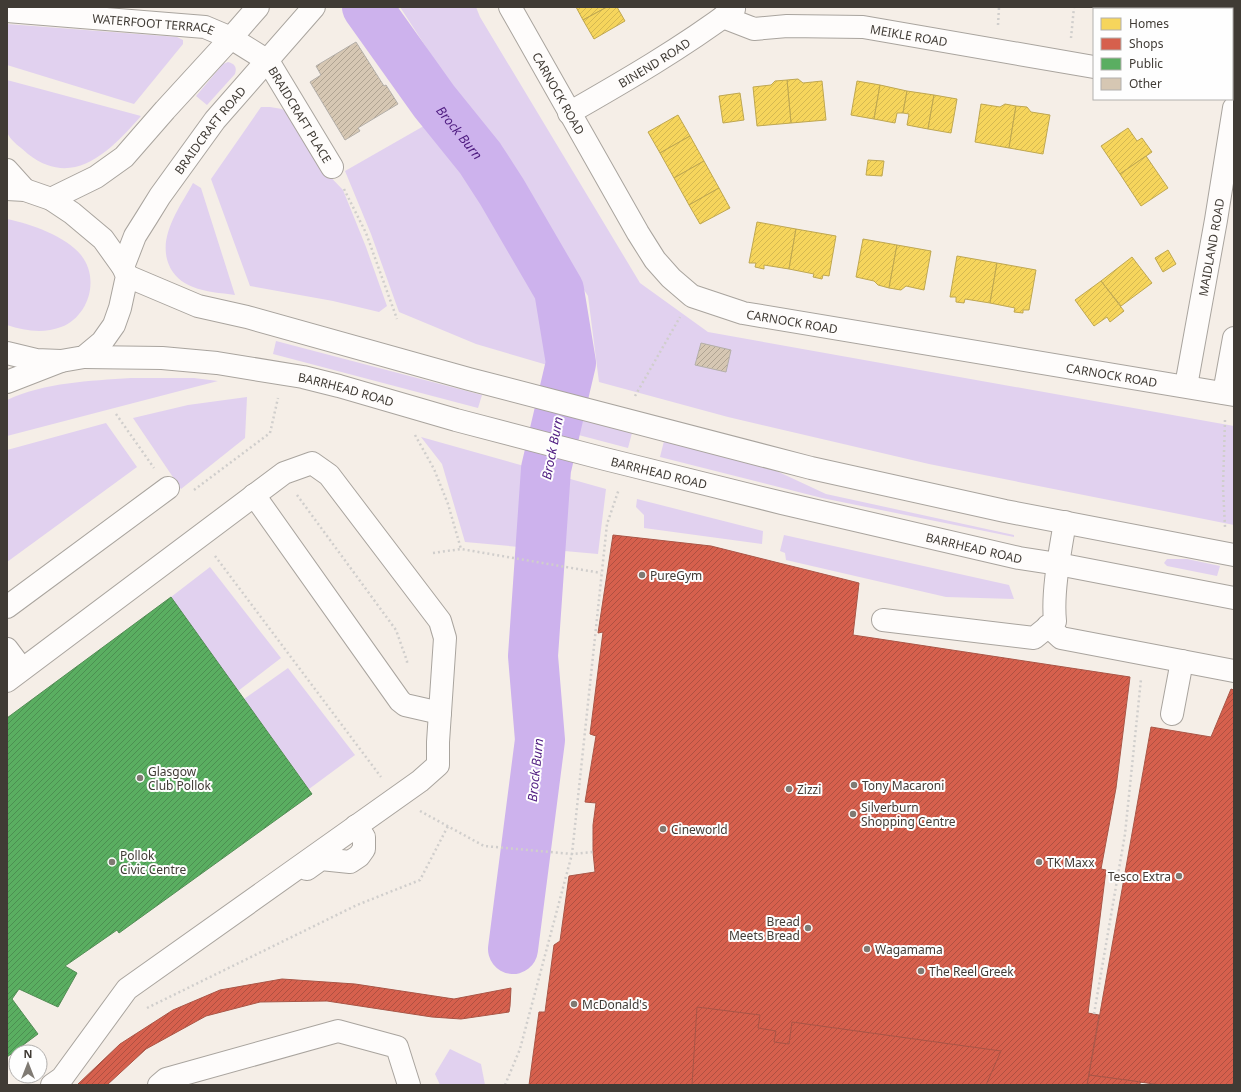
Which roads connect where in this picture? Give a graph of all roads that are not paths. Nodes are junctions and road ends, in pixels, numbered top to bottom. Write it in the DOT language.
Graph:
graph roads {
  1 [pos="258,7"];
  2 [pos="510,7"];
  3 [pos="308,9"];
  4 [pos="7,11"];
  5 [pos="730,12"];
  6 [pos="231,38"];
  7 [pos="268,61"];
  8 [pos="1093,67"];
  9 [pos="1234,108"];
  10 [pos="569,112"];
  11 [pos="332,168"];
  12 [pos="7,170"];
  13 [pos="16,189"];
  14 [pos="51,199"];
  15 [pos="1225,222"];
  16 [pos="125,271"];
  17 [pos="1234,338"];
  18 [pos="7,353"];
  19 [pos="84,357"];
  20 [pos="61,361"];
  21 [pos="7,382"];
  22 [pos="1186,386"];
  23 [pos="1229,394"];
  24 [pos="168,488"];
  25 [pos="254,495"];
  26 [pos="1065,522"];
  27 [pos="1234,555"];
  28 [pos="1058,564"];
  29 [pos="1234,598"];
  30 [pos="7,607"];
  31 [pos="883,620"];
  32 [pos="1048,626"];
  33 [pos="7,649"];
  34 [pos="1182,661"];
  35 [pos="1234,672"];
  36 [pos="15,675"];
  37 [pos="440,713"];
  38 [pos="1172,714"];
  39 [pos="52,1085"];
  40 [pos="159,1085"];
  41 [pos="409,1085"];
  1 -- 6 [label="street"];
  2 -- 10 [label="street, CARNOCK ROAD"];
  3 -- 7 [label="street, BRAIDCRAFT ROAD"];
  4 -- 6 [label="street, WATERFOOT TERRACE"];
  5 -- 8 [label="street, MEIKLE ROAD"];
  5 -- 10 [label="street, BINEND ROAD"];
  6 -- 7 [label="street, WATERFOOT TERRACE"];
  6 -- 14 [label="street"];
  7 -- 11 [label="street, BRAIDCRAFT PLACE"];
  7 -- 16 [label="street, BRAIDCRAFT ROAD"];
  9 -- 15 [label="street, MAIDLAND ROAD"];
  10 -- 22 [label="street, CARNOCK ROAD"];
  12 -- 13 [label="street"];
  13 -- 14 [label="street"];
  14 -- 16 [label="street"];
  15 -- 22 [label="street, MAIDLAND ROAD"];
  16 -- 19 [label="street, BRAIDCRAFT ROAD"];
  16 -- 26 [label="street"];
  17 -- 23 [label="street"];
  18 -- 20 [label="street"];
  19 -- 20 [label="street, BARRHEAD ROAD"];
  19 -- 28 [label="street, BARRHEAD ROAD"];
  20 -- 21 [label="street"];
  22 -- 23 [label="street, CARNOCK ROAD"];
  24 -- 30 [label="street"];
  25 -- 36 [label="street"];
  25 -- 37 [label="street"];
  25 -- 37 [label="street"];
  26 -- 27 [label="street"];
  26 -- 28 [label="street"];
  28 -- 29 [label="street, BARRHEAD ROAD"];
  28 -- 32 [label="street"];
  31 -- 32 [label="street"];
  32 -- 34 [label="street"];
  33 -- 36 [label="street"];
  34 -- 35 [label="street"];
  34 -- 38 [label="street"];
  37 -- 39 [label="street"];
  40 -- 41 [label="street"];
}
